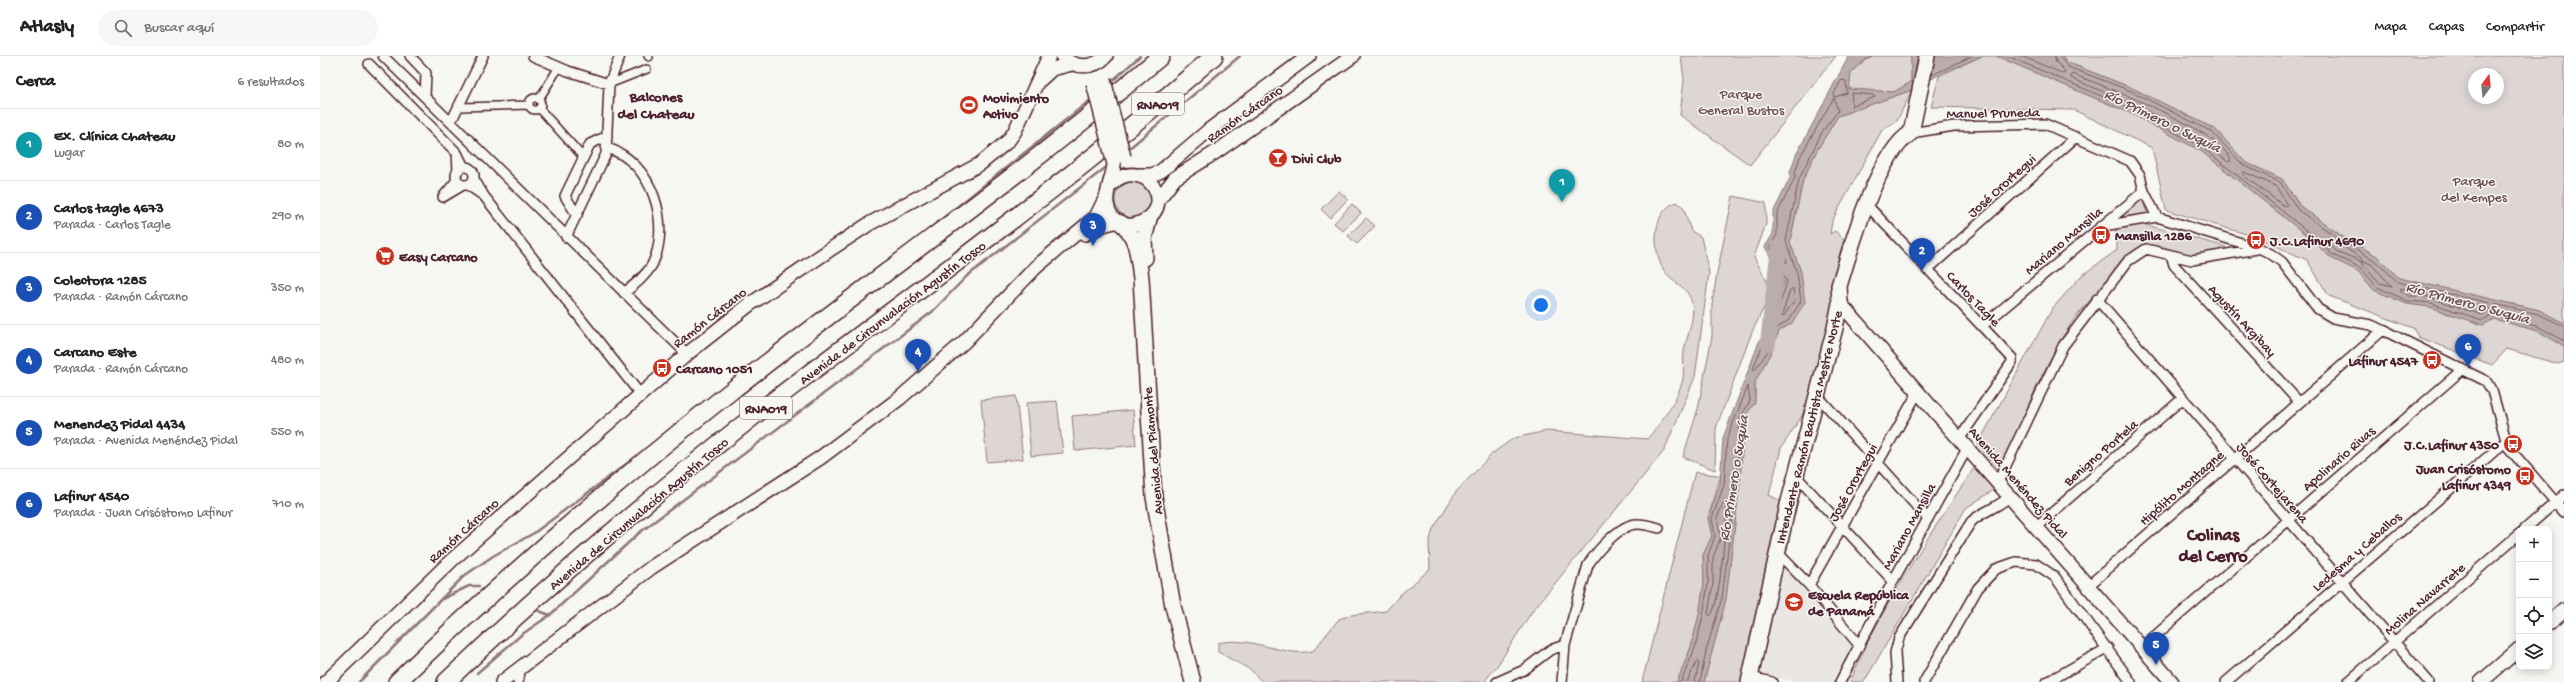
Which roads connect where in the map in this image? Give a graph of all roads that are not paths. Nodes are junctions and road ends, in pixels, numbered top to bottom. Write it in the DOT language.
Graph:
graph roads {
  1 [pos="383,56"];
  2 [pos="410,56"];
  3 [pos="483,56"];
  4 [pos="533,56"];
  5 [pos="620,56"];
  6 [pos="1049,56"];
  7 [pos="1107,56"];
  8 [pos="1161,56"];
  9 [pos="1214,56"];
  10 [pos="1309,56"];
  11 [pos="1353,56"];
  12 [pos="1926,56"];
  13 [pos="1072,62"];
  14 [pos="369,64"];
  15 [pos="559,67"];
  16 [pos="647,69"];
  17 [pos="1099,81"];
  18 [pos="609,84"];
  19 [pos="1034,85"];
  20 [pos="425,97"];
  21 [pos="539,99"];
  22 [pos="530,105"];
  23 [pos="460,107"];
  24 [pos="539,108"];
  25 [pos="451,122"];
  26 [pos="1911,133"];
  27 [pos="607,136"];
  28 [pos="2076,137"];
  29 [pos="607,148"];
  30 [pos="584,158"];
  31 [pos="1119,161"];
  32 [pos="1138,175"];
  33 [pos="1109,190"];
  34 [pos="2144,191"];
  35 [pos="1158,200"];
  36 [pos="1866,204"];
  37 [pos="577,215"];
  38 [pos="2157,217"];
  39 [pos="1149,219"];
  40 [pos="1120,222"];
  41 [pos="2102,227"];
  42 [pos="566,237"];
  43 [pos="1069,242"];
  44 [pos="2261,249"];
  45 [pos="2171,255"];
  46 [pos="1927,270"];
  47 [pos="624,293"];
  48 [pos="2097,299"];
  49 [pos="1840,303"];
  50 [pos="1982,326"];
  51 [pos="2383,330"];
  52 [pos="687,354"];
  53 [pos="2012,358"];
  54 [pos="2463,369"];
  55 [pos="1918,392"];
  56 [pos="640,394"];
  57 [pos="1816,394"];
  58 [pos="2182,399"];
  59 [pos="2299,402"];
  60 [pos="2505,442"];
  61 [pos="1964,443"];
  62 [pos="2235,458"];
  63 [pos="1879,462"];
  64 [pos="1795,475"];
  65 [pos="1998,482"];
  66 [pos="2010,496"];
  67 [pos="2564,496"];
  68 [pos="2556,503"];
  69 [pos="2564,512"];
  70 [pos="1928,519"];
  71 [pos="2288,520"];
  72 [pos="1843,526"];
  73 [pos="2037,526"];
  74 [pos="2529,526"];
  75 [pos="1659,528"];
  76 [pos="2516,537"];
  77 [pos="1777,552"];
  78 [pos="1893,581"];
  79 [pos="2341,583"];
  80 [pos="1809,585"];
  81 [pos="2088,586"];
  82 [pos="2564,610"];
  83 [pos="2552,620"];
  84 [pos="2395,642"];
  85 [pos="1564,645"];
  86 [pos="1859,645"];
  87 [pos="2108,648"];
  88 [pos="2141,648"];
  89 [pos="2516,652"];
  90 [pos="521,667"];
  91 [pos="1749,680"];
  92 [pos="326,682"];
  93 [pos="397,682"];
  94 [pos="446,682"];
  95 [pos="502,682"];
  96 [pos="518,682"];
  97 [pos="1193,682"];
  98 [pos="1200,682"];
  99 [pos="1497,682"];
  100 [pos="1562,682"];
  101 [pos="1772,682"];
  102 [pos="1840,682"];
  103 [pos="1897,682"];
  104 [pos="1924,682"];
  105 [pos="2047,682"];
  106 [pos="2131,682"];
  107 [pos="2172,682"];
  108 [pos="2226,682"];
  109 [pos="2348,682"];
  110 [pos="2429,682"];
  111 [pos="2481,682"];
  1 -- 20 [label="street"];
  2 -- 20 [label="street"];
  3 -- 23 [label="street"];
  4 -- 15 [label="street"];
  5 -- 18 [label="street"];
  6 -- 19 [label="main road, Ramón Cárcano"];
  7 -- 13 [label="main road, Ramón Cárcano"];
  7 -- 17 [label="main road"];
  8 -- 93 [label="highway, RNA019"];
  9 -- 94 [label="highway, Avenida de Circunvalación Agustín Tosco / RNA019"];
  10 -- 32 [label="main road, Ramón Cárcano"];
  11 -- 35 [label="main road, Ramón Cárcano"];
  12 -- 26 [label="main road"];
  13 -- 17 [label="main road"];
  13 -- 19 [label="main road, Ramón Cárcano"];
  14 -- 56 [label="street"];
  15 -- 18 [label="street"];
  15 -- 21 [label="street"];
  16 -- 18 [label="street"];
  17 -- 31 [label="main road, bridge"];
  18 -- 27 [label="street"];
  19 -- 52 [label="main road, Ramón Cárcano"];
  20 -- 25 [label="street"];
  21 -- 22 [label="street"];
  21 -- 24 [label="street"];
  22 -- 23 [label="street"];
  22 -- 24 [label="street"];
  23 -- 25 [label="street"];
  24 -- 30 [label="street"];
  25 -- 42 [label="street"];
  26 -- 28 [label="street, Manuel Pruneda"];
  26 -- 36 [label="main road, Intendente Ramón Bautista Mestre Norte"];
  27 -- 29 [label="street"];
  27 -- 30 [label="street"];
  28 -- 34 [label="street, Manuel Pruneda"];
  28 -- 46 [label="street, José Orortegui"];
  29 -- 37 [label="street"];
  29 -- 47 [label="street"];
  30 -- 37 [label="street"];
  31 -- 32 [label="main road"];
  31 -- 33 [label="main road"];
  32 -- 33 [label="main road"];
  32 -- 35 [label="main road"];
  33 -- 40 [label="main road"];
  33 -- 43 [label="main road"];
  34 -- 38 [label="street, Manuel Pruneda"];
  34 -- 41 [label="street, Mariano Mansilla"];
  35 -- 39 [label="main road"];
  36 -- 46 [label="street, Carlos Tagle"];
  36 -- 49 [label="main road, Intendente Ramón Bautista Mestre Norte"];
  37 -- 42 [label="street"];
  38 -- 41 [label="street"];
  38 -- 44 [label="street"];
  39 -- 40 [label="main road"];
  39 -- 98 [label="main road, Avenida del Piamonte"];
  40 -- 43 [label="main road"];
  40 -- 97 [label="main road, Avenida del Piamonte"];
  41 -- 50 [label="street, Mariano Mansilla"];
  42 -- 47 [label="street"];
  43 -- 90 [label="main road"];
  44 -- 45 [label="street"];
  44 -- 51 [label="street"];
  45 -- 48 [label="street"];
  45 -- 59 [label="street, Agustín Argibay"];
  46 -- 50 [label="street, Carlos Tagle"];
  47 -- 52 [label="street"];
  48 -- 58 [label="street, José Cortejarena"];
  48 -- 65 [label="street"];
  49 -- 55 [label="main road, Avenida Menéndez Pidal"];
  49 -- 57 [label="main road, Intendente Ramón Bautista Mestre Norte"];
  50 -- 53 [label="street, Carlos Tagle"];
  51 -- 54 [label="street"];
  51 -- 59 [label="street, Hipólito Montagne"];
  52 -- 56 [label="main road, Ramón Cárcano"];
  53 -- 61 [label="street, Mariano Mansilla"];
  54 -- 60 [label="street"];
  54 -- 71 [label="street, Apolinario Rivas"];
  55 -- 61 [label="main road, Avenida Menéndez Pidal"];
  55 -- 63 [label="street, José Orortegui"];
  56 -- 92 [label="main road, Ramón Cárcano"];
  57 -- 63 [label="street"];
  57 -- 64 [label="main road, Intendente Ramón Bautista Mestre Norte"];
  58 -- 62 [label="street, José Cortejarena"];
  58 -- 73 [label="street, Benigno Portela"];
  59 -- 62 [label="street, Hipólito Montagne"];
  60 -- 68 [label="street"];
  60 -- 79 [label="street, Ledesma y Ceballos"];
  61 -- 65 [label="main road, Avenida Menéndez Pidal"];
  61 -- 70 [label="street, Mariano Mansilla"];
  62 -- 71 [label="street, José Cortejarena"];
  62 -- 81 [label="street, Hipólito Montagne"];
  63 -- 70 [label="street"];
  63 -- 72 [label="street, José Orortegui"];
  64 -- 72 [label="street"];
  64 -- 77 [label="main road, Intendente Ramón Bautista Mestre Norte"];
  65 -- 66 [label="main road, Avenida Menéndez Pidal"];
  66 -- 73 [label="main road, Avenida Menéndez Pidal"];
  66 -- 103 [label="street"];
  67 -- 68 [label="street"];
  68 -- 69 [label="street"];
  68 -- 74 [label="street"];
  70 -- 78 [label="street, Mariano Mansilla"];
  71 -- 79 [label="street, José Cortejarena"];
  71 -- 88 [label="street, Apolinario Rivas"];
  72 -- 78 [label="street"];
  72 -- 80 [label="street, José Orortegui"];
  73 -- 81 [label="main road, Avenida Menéndez Pidal"];
  75 -- 85 [label="street"];
  76 -- 84 [label="street, Molina Navarrete"];
  77 -- 80 [label="street"];
  77 -- 91 [label="main road, Intendente Ramón Bautista Mestre Norte"];
  78 -- 86 [label="street, Mariano Mansilla"];
  79 -- 84 [label="street, José Cortejarena"];
  79 -- 108 [label="street, Ledesma y Ceballos"];
  80 -- 86 [label="street"];
  81 -- 88 [label="main road, Avenida Menéndez Pidal"];
  82 -- 83 [label="main road"];
  84 -- 109 [label="street, Molina Navarrete"];
  84 -- 110 [label="street, José Cortejarena"];
  85 -- 99 [label="street"];
  85 -- 100 [label="street"];
  86 -- 102 [label="street, Mariano Mansilla"];
  87 -- 104 [label="street"];
  87 -- 105 [label="street"];
  87 -- 106 [label="street"];
  88 -- 107 [label="main road, Avenida Menéndez Pidal"];
  89 -- 111 [label="main road"];
  90 -- 95 [label="main road"];
  90 -- 96 [label="street"];
  91 -- 101 [label="street"];
}
